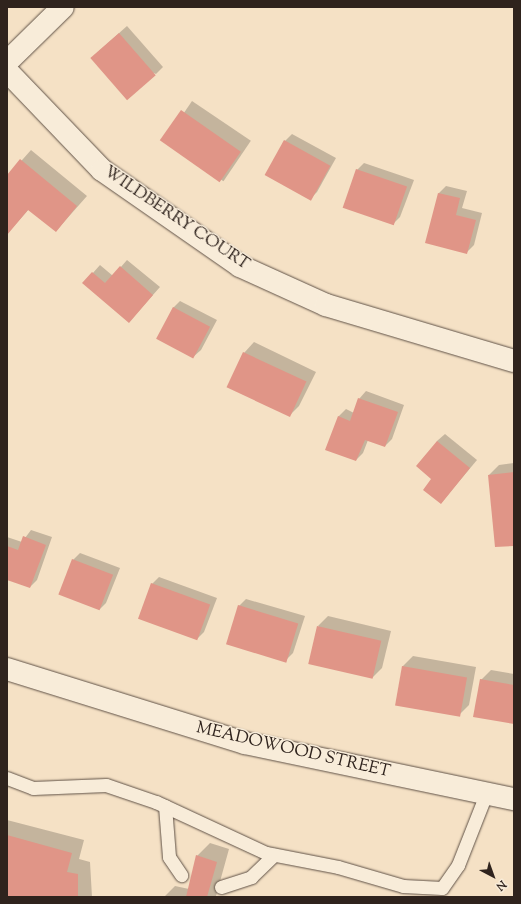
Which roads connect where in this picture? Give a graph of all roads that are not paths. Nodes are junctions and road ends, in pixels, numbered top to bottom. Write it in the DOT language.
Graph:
graph roads {
  1 [pos="63,7"];
  2 [pos="7,62"];
  3 [pos="7,71"];
  4 [pos="514,361"];
  5 [pos="7,669"];
  6 [pos="7,778"];
  7 [pos="486,794"];
  8 [pos="514,799"];
  9 [pos="165,806"];
  10 [pos="274,855"];
  11 [pos="181,875"];
  12 [pos="221,887"];
  1 -- 2 [label="street"];
  3 -- 4 [label="street, WILDBERRY COURT"];
  5 -- 7 [label="street, MEADOWOOD STREET"];
  6 -- 9 [label="lane"];
  7 -- 8 [label="street, MEADOWOOD STREET"];
  7 -- 10 [label="lane"];
  9 -- 10 [label="lane"];
  9 -- 11 [label="lane"];
  10 -- 12 [label="lane"];
}
